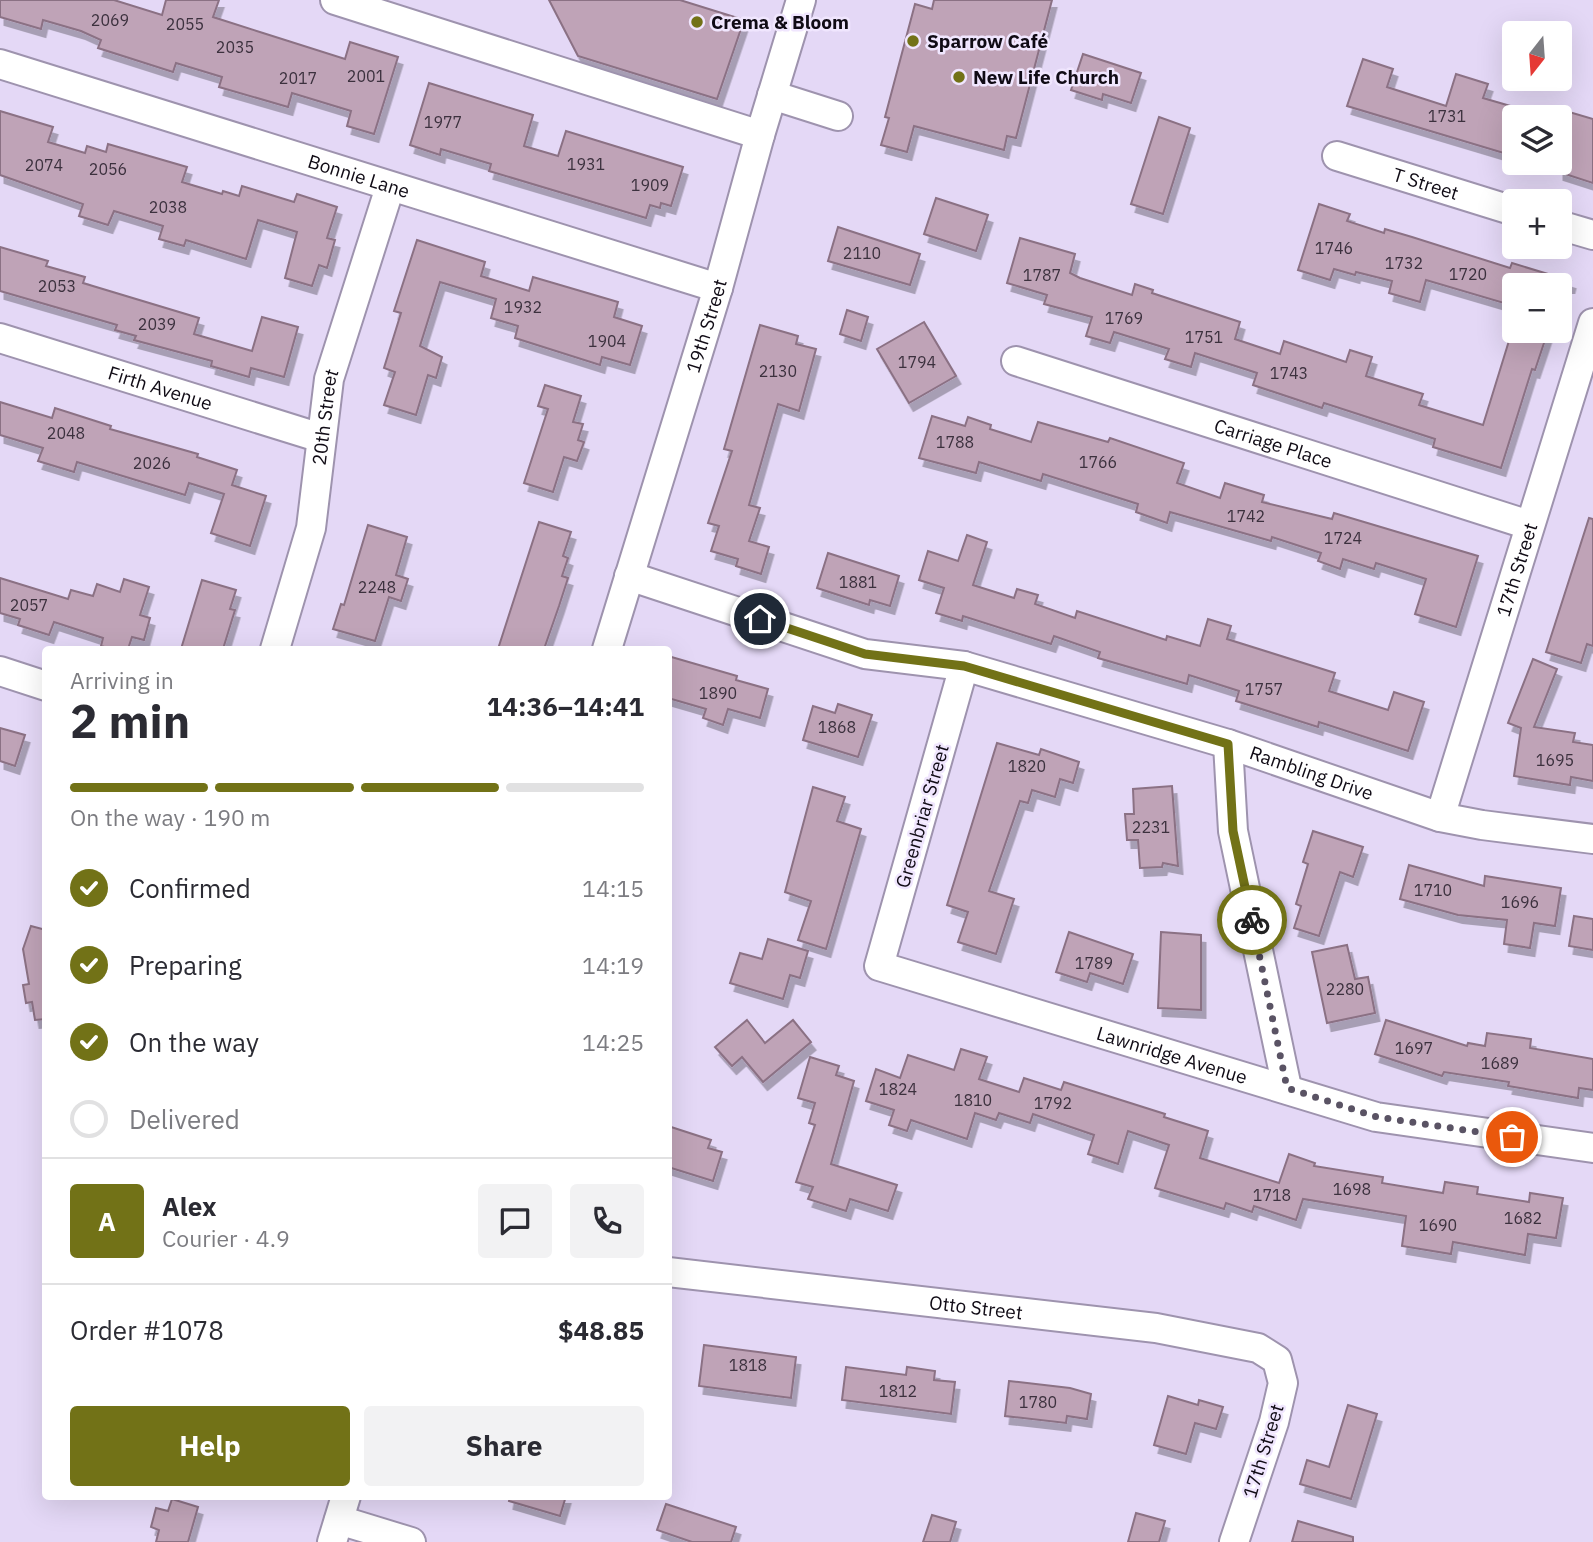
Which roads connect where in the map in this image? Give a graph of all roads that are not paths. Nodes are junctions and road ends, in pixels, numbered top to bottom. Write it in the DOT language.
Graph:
graph roads {
  1 [pos="335,0"];
  2 [pos="801,0"];
  3 [pos="0,64"];
  4 [pos="772,95"];
  5 [pos="838,116"];
  6 [pos="760,135"];
  7 [pos="1337,156"];
  8 [pos="390,187"];
  9 [pos="1502,207"];
  10 [pos="1572,229"];
  11 [pos="1593,235"];
  12 [pos="718,288"];
  13 [pos="1593,323"];
  14 [pos="0,338"];
  15 [pos="1016,361"];
  16 [pos="321,438"];
  17 [pos="1529,525"];
  18 [pos="629,576"];
  19 [pos="276,646"];
  20 [pos="608,646"];
  21 [pos="964,666"];
  22 [pos="0,671"];
  23 [pos="42,685"];
  24 [pos="1228,744"];
  25 [pos="1440,817"];
  26 [pos="1593,839"];
  27 [pos="879,966"];
  28 [pos="1287,1088"];
  29 [pos="1593,1148"];
  30 [pos="672,1272"];
  31 [pos="1277,1360"];
  32 [pos="339,1519"];
  33 [pos="411,1542"];
  34 [pos="1234,1542"];
  1 -- 6 [label="street"];
  2 -- 4 [label="street, 19th Street"];
  3 -- 8 [label="street, Bonnie Lane"];
  4 -- 5 [label="street"];
  4 -- 6 [label="street, 19th Street"];
  6 -- 12 [label="street, 19th Street"];
  7 -- 9 [label="street, T Street"];
  8 -- 12 [label="street, Bonnie Lane"];
  8 -- 16 [label="street, 20th Street"];
  10 -- 11 [label="street"];
  12 -- 18 [label="street, 19th Street"];
  13 -- 17 [label="street, 17th Street"];
  14 -- 16 [label="street, Firth Avenue"];
  15 -- 17 [label="street, Carriage Place"];
  16 -- 19 [label="street, 20th Street"];
  17 -- 25 [label="street, 17th Street"];
  18 -- 20 [label="street, 19th Street"];
  18 -- 21 [label="street, Rambling Drive"];
  21 -- 24 [label="street, Rambling Drive"];
  21 -- 27 [label="street, Greenbriar Street"];
  22 -- 23 [label="street"];
  24 -- 25 [label="street, Rambling Drive"];
  24 -- 28 [label="street"];
  25 -- 26 [label="street, Rambling Drive"];
  27 -- 28 [label="street, Lawnridge Avenue"];
  28 -- 29 [label="street, Lawnridge Avenue"];
  30 -- 31 [label="street, Otto Street"];
  31 -- 34 [label="street, 17th Street"];
  32 -- 33 [label="street"];
}
